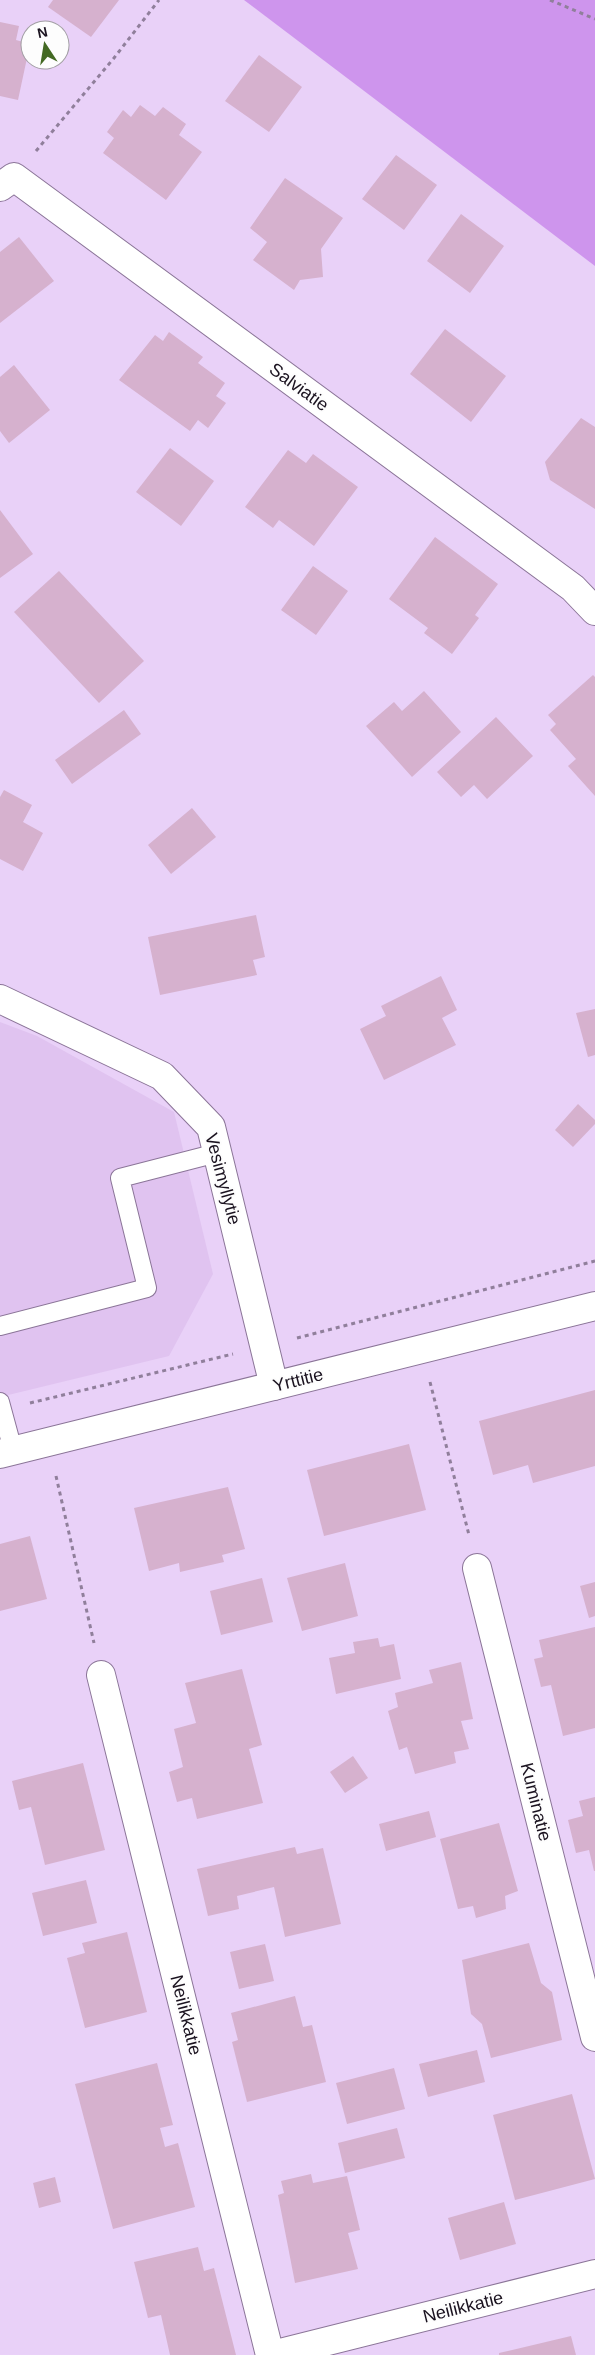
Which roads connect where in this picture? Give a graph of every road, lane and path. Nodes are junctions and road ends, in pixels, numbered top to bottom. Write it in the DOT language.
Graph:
graph roads {
  1 [pos="159,0"];
  2 [pos="550,0"];
  3 [pos="595,19"];
  4 [pos="5,180"];
  5 [pos="595,611"];
  6 [pos="0,999"];
  7 [pos="217,1153"];
  8 [pos="595,1306"];
  9 [pos="411,1308"];
  10 [pos="0,1326"];
  11 [pos="422,1349"];
  12 [pos="274,1386"];
  13 [pos="39,1401"];
  14 [pos="0,1402"];
  15 [pos="48,1442"];
  16 [pos="6,1452"];
  17 [pos="477,1568"];
  18 [pos="102,1675"];
  19 [pos="595,2037"];
  20 [pos="595,2274"];
  21 [pos="271,2355"];
  1 -- 4 [label="path"];
  2 -- 3 [label="path"];
  4 -- 5 [label="street, Salviatie"];
  6 -- 7 [label="street, Vesimyllytie"];
  7 -- 10 [label="lane"];
  7 -- 12 [label="street, Vesimyllytie"];
  8 -- 11 [label="street, Yrttitie"];
  9 -- 11 [label="path"];
  11 -- 12 [label="street, Yrttitie"];
  11 -- 17 [label="path"];
  12 -- 15 [label="street, Yrttitie"];
  13 -- 15 [label="path"];
  14 -- 16 [label="lane"];
  15 -- 16 [label="street, Yrttitie"];
  15 -- 18 [label="path"];
  17 -- 19 [label="street, Kuminatie"];
  18 -- 21 [label="street, Neilikkatie"];
  20 -- 21 [label="street, Neilikkatie"];
}
